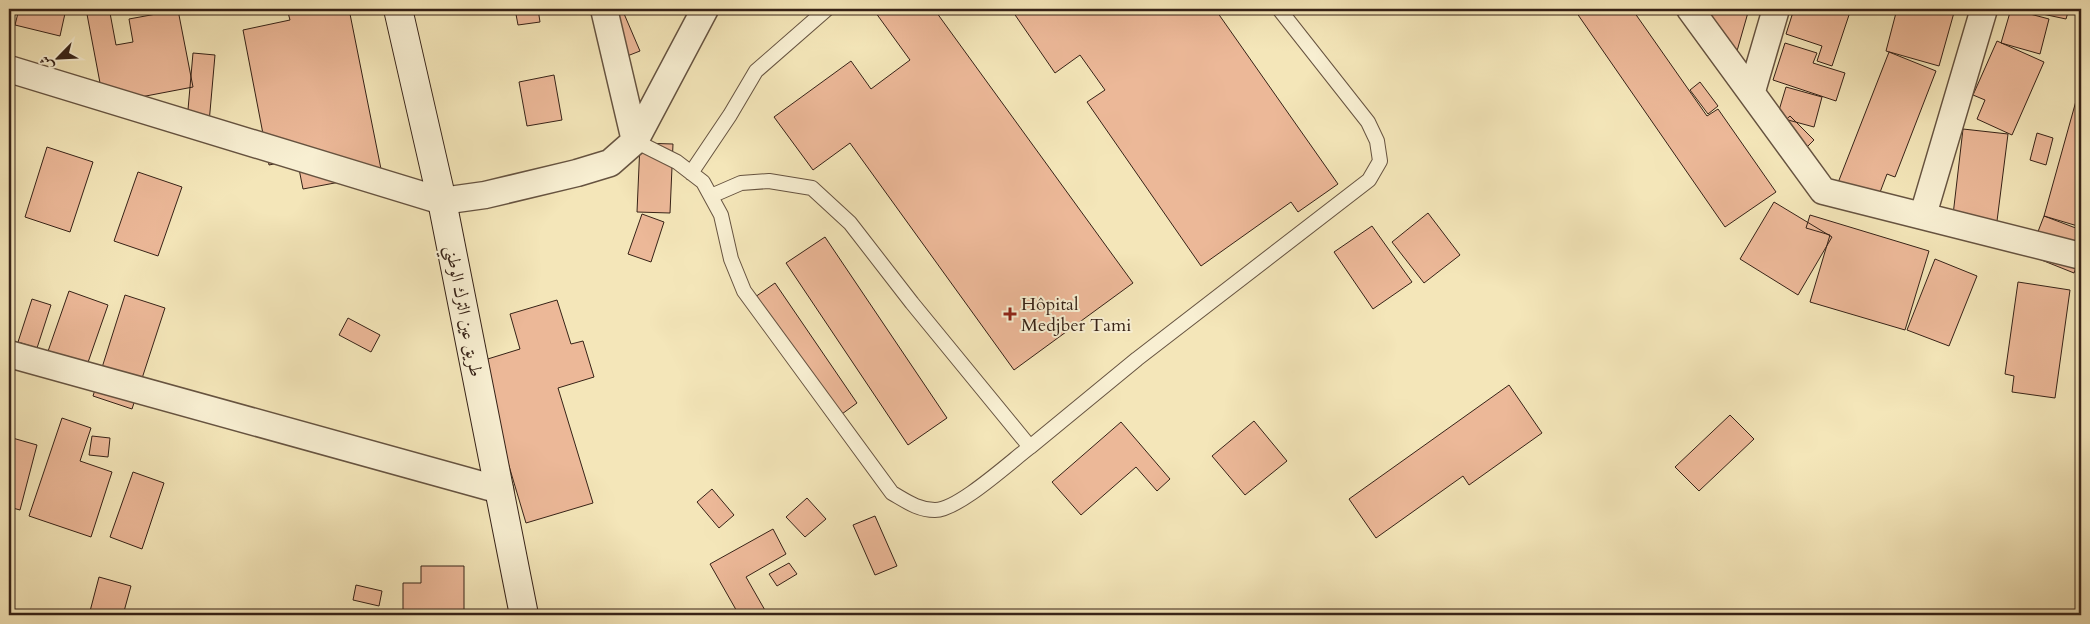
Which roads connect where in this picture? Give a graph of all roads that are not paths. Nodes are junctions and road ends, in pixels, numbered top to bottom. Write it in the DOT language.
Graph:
graph roads {
  1 [pos="398,9"];
  2 [pos="604,9"];
  3 [pos="705,9"];
  4 [pos="826,9"];
  5 [pos="1279,9"];
  6 [pos="1690,9"];
  7 [pos="1776,9"];
  8 [pos="1984,9"];
  9 [pos="9,69"];
  10 [pos="1752,90"];
  11 [pos="634,141"];
  12 [pos="691,173"];
  13 [pos="711,196"];
  14 [pos="442,201"];
  15 [pos="1923,215"];
  16 [pos="2081,256"];
  17 [pos="9,354"];
  18 [pos="1030,447"];
  19 [pos="500,490"];
  20 [pos="524,615"];
  1 -- 14 [label="main road, طريق عين الترك الوطني"];
  2 -- 11 [label="street"];
  3 -- 11 [label="street"];
  4 -- 12 [label="lane"];
  5 -- 18 [label="lane"];
  6 -- 10 [label="street"];
  7 -- 10 [label="street"];
  8 -- 15 [label="street"];
  9 -- 14 [label="street"];
  10 -- 15 [label="street"];
  11 -- 12 [label="lane"];
  11 -- 14 [label="street"];
  12 -- 13 [label="lane"];
  13 -- 18 [label="lane"];
  13 -- 18 [label="lane"];
  14 -- 19 [label="main road, طريق عين الترك الوطني"];
  15 -- 16 [label="street"];
  17 -- 19 [label="street"];
  19 -- 20 [label="main road, طريق عين الترك الوطني"];
}
